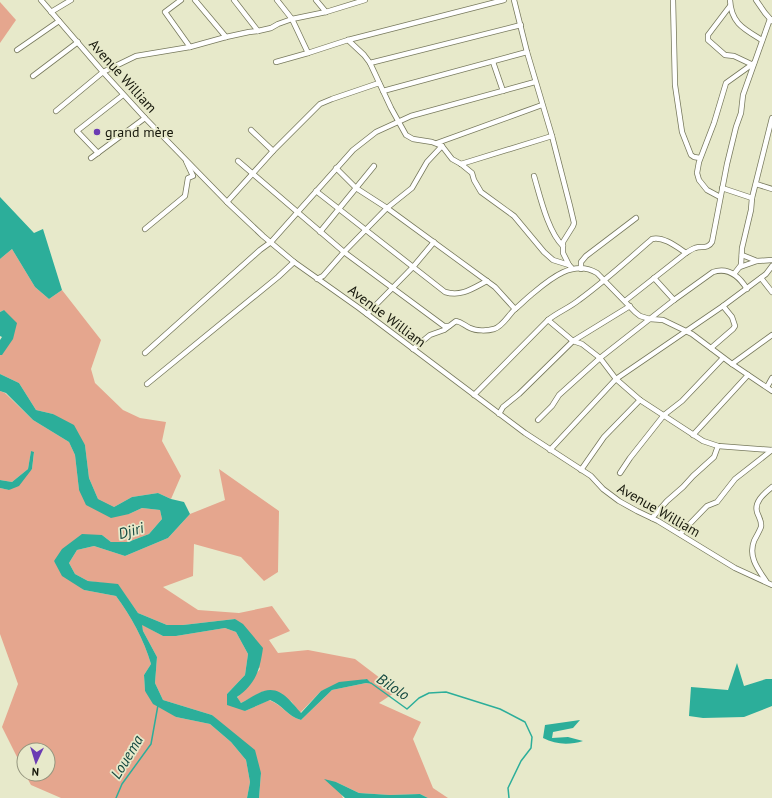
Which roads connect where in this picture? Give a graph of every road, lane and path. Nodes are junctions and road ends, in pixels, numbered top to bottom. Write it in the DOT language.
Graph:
graph roads {
  1 [pos="41,0"];
  2 [pos="71,0"];
  3 [pos="181,0"];
  4 [pos="195,0"];
  5 [pos="234,0"];
  6 [pos="277,0"];
  7 [pos="316,0"];
  8 [pos="365,0"];
  9 [pos="504,0"];
  10 [pos="514,0"];
  11 [pos="673,0"];
  12 [pos="730,0"];
  13 [pos="756,0"];
  14 [pos="358,1"];
  15 [pos="730,6"];
  16 [pos="51,12"];
  17 [pos="326,12"];
  18 [pos="292,19"];
  19 [pos="771,20"];
  20 [pos="59,21"];
  21 [pos="520,25"];
  22 [pos="258,31"];
  23 [pos="226,37"];
  24 [pos="348,40"];
  25 [pos="762,40"];
  26 [pos="78,42"];
  27 [pos="190,47"];
  28 [pos="17,50"];
  29 [pos="527,52"];
  30 [pos="308,54"];
  31 [pos="276,62"];
  32 [pos="493,62"];
  33 [pos="752,63"];
  34 [pos="370,64"];
  35 [pos="103,72"];
  36 [pos="33,76"];
  37 [pos="535,82"];
  38 [pos="379,83"];
  39 [pos="503,90"];
  40 [pos="383,91"];
  41 [pos="123,95"];
  42 [pos="542,105"];
  43 [pos="56,111"];
  44 [pos="145,118"];
  45 [pos="772,118"];
  46 [pos="399,121"];
  47 [pos="252,130"];
  48 [pos="552,136"];
  49 [pos="437,143"];
  50 [pos="442,146"];
  51 [pos="273,151"];
  52 [pos="98,153"];
  53 [pos="184,157"];
  54 [pos="91,158"];
  55 [pos="700,158"];
  56 [pos="238,161"];
  57 [pos="461,164"];
  58 [pos="374,166"];
  59 [pos="336,168"];
  60 [pos="253,175"];
  61 [pos="534,176"];
  62 [pos="756,184"];
  63 [pos="356,188"];
  64 [pos="722,188"];
  65 [pos="772,189"];
  66 [pos="316,191"];
  67 [pos="720,197"];
  68 [pos="752,198"];
  69 [pos="227,202"];
  70 [pos="387,208"];
  71 [pos="340,209"];
  72 [pos="297,212"];
  73 [pos="636,218"];
  74 [pos="145,229"];
  75 [pos="366,230"];
  76 [pos="320,232"];
  77 [pos="271,242"];
  78 [pos="434,242"];
  79 [pos="563,246"];
  80 [pos="344,252"];
  81 [pos="686,253"];
  82 [pos="742,255"];
  83 [pos="772,260"];
  84 [pos="757,261"];
  85 [pos="294,262"];
  86 [pos="569,265"];
  87 [pos="772,266"];
  88 [pos="413,267"];
  89 [pos="740,267"];
  90 [pos="581,268"];
  91 [pos="574,269"];
  92 [pos="734,274"];
  93 [pos="318,278"];
  94 [pos="654,278"];
  95 [pos="761,278"];
  96 [pos="605,280"];
  97 [pos="487,281"];
  98 [pos="392,288"];
  99 [pos="747,289"];
  100 [pos="772,292"];
  101 [pos="674,300"];
  102 [pos="625,301"];
  103 [pos="630,306"];
  104 [pos="723,306"];
  105 [pos="515,309"];
  106 [pos="367,314"];
  107 [pos="650,319"];
  108 [pos="548,320"];
  109 [pos="450,326"];
  110 [pos="686,331"];
  111 [pos="772,336"];
  112 [pos="573,341"];
  113 [pos="711,348"];
  114 [pos="413,349"];
  115 [pos="145,353"];
  116 [pos="600,358"];
  117 [pos="723,358"];
  118 [pos="732,364"];
  119 [pos="748,375"];
  120 [pos="772,378"];
  121 [pos="616,379"];
  122 [pos="147,384"];
  123 [pos="767,387"];
  124 [pos="772,390"];
  125 [pos="474,395"];
  126 [pos="640,400"];
  127 [pos="499,414"];
  128 [pos="664,415"];
  129 [pos="538,420"];
  130 [pos="693,435"];
  131 [pos="718,446"];
  132 [pos="550,450"];
  133 [pos="772,450"];
  134 [pos="581,470"];
  135 [pos="620,473"];
  136 [pos="772,488"];
  137 [pos="652,518"];
  138 [pos="680,534"];
  139 [pos="767,582"];
  140 [pos="772,585"];
  1 -- 16 [label="street, Avenue William"];
  2 -- 16 [label="street"];
  3 -- 27 [label="street"];
  4 -- 23 [label="street"];
  5 -- 22 [label="street"];
  6 -- 18 [label="street"];
  7 -- 17 [label="street"];
  8 -- 14 [label="street"];
  9 -- 24 [label="street"];
  10 -- 21 [label="street"];
  11 -- 55 [label="street"];
  12 -- 15 [label="street"];
  13 -- 19 [label="street"];
  14 -- 17 [label="street"];
  15 -- 25 [label="street"];
  15 -- 33 [label="street"];
  16 -- 20 [label="street, Avenue William"];
  17 -- 18 [label="street"];
  18 -- 22 [label="street"];
  18 -- 30 [label="street"];
  19 -- 25 [label="street"];
  20 -- 26 [label="street, Avenue William"];
  20 -- 28 [label="street"];
  21 -- 29 [label="street"];
  21 -- 34 [label="street"];
  22 -- 23 [label="street"];
  23 -- 27 [label="street"];
  24 -- 30 [label="street"];
  24 -- 34 [label="street"];
  25 -- 33 [label="street"];
  26 -- 35 [label="street, Avenue William"];
  26 -- 36 [label="street"];
  27 -- 35 [label="street"];
  29 -- 32 [label="street"];
  29 -- 37 [label="street"];
  30 -- 31 [label="street"];
  32 -- 39 [label="street"];
  32 -- 40 [label="street"];
  33 -- 55 [label="street"];
  33 -- 64 [label="street"];
  34 -- 38 [label="street"];
  35 -- 41 [label="street, Avenue William"];
  35 -- 43 [label="street"];
  37 -- 39 [label="street"];
  37 -- 42 [label="street"];
  38 -- 40 [label="street"];
  38 -- 51 [label="street"];
  39 -- 46 [label="street"];
  40 -- 46 [label="street"];
  41 -- 44 [label="street, Avenue William"];
  41 -- 52 [label="street"];
  42 -- 48 [label="street"];
  42 -- 49 [label="street"];
  44 -- 52 [label="street"];
  44 -- 53 [label="street, Avenue William"];
  45 -- 62 [label="street"];
  46 -- 49 [label="street"];
  46 -- 59 [label="street"];
  47 -- 51 [label="street"];
  48 -- 57 [label="street"];
  48 -- 79 [label="street"];
  49 -- 50 [label="street"];
  50 -- 57 [label="street"];
  50 -- 70 [label="street"];
  51 -- 60 [label="street"];
  52 -- 54 [label="street"];
  53 -- 69 [label="street, Avenue William"];
  53 -- 74 [label="street"];
  55 -- 67 [label="street"];
  56 -- 60 [label="street"];
  57 -- 86 [label="street"];
  58 -- 63 [label="street"];
  59 -- 63 [label="street"];
  59 -- 66 [label="street"];
  60 -- 69 [label="street"];
  60 -- 72 [label="street"];
  61 -- 79 [label="street"];
  62 -- 65 [label="street"];
  62 -- 68 [label="street"];
  63 -- 70 [label="street"];
  63 -- 71 [label="street"];
  64 -- 67 [label="street"];
  64 -- 68 [label="street"];
  66 -- 71 [label="street"];
  66 -- 72 [label="street"];
  67 -- 81 [label="street"];
  68 -- 82 [label="street"];
  69 -- 77 [label="street, Avenue William"];
  70 -- 75 [label="street"];
  70 -- 78 [label="street"];
  71 -- 75 [label="street"];
  71 -- 76 [label="street"];
  72 -- 76 [label="street"];
  72 -- 77 [label="street"];
  73 -- 90 [label="street"];
  75 -- 80 [label="street"];
  75 -- 88 [label="street"];
  76 -- 80 [label="street"];
  77 -- 85 [label="street, Avenue William"];
  77 -- 115 [label="street"];
  78 -- 88 [label="street"];
  78 -- 97 [label="street"];
  79 -- 86 [label="street"];
  80 -- 93 [label="street"];
  80 -- 98 [label="street"];
  81 -- 94 [label="street"];
  81 -- 96 [label="street"];
  82 -- 84 [label="street"];
  82 -- 89 [label="street"];
  83 -- 84 [label="street"];
  84 -- 89 [label="street"];
  85 -- 93 [label="street, Avenue William"];
  85 -- 122 [label="street"];
  86 -- 91 [label="street"];
  87 -- 95 [label="street"];
  88 -- 97 [label="street"];
  88 -- 98 [label="street"];
  89 -- 92 [label="street"];
  90 -- 91 [label="street"];
  90 -- 96 [label="street"];
  91 -- 105 [label="street"];
  92 -- 99 [label="street"];
  92 -- 101 [label="street"];
  93 -- 106 [label="street, Avenue William"];
  94 -- 101 [label="street"];
  94 -- 102 [label="street"];
  95 -- 99 [label="street"];
  95 -- 100 [label="street"];
  96 -- 102 [label="street"];
  96 -- 108 [label="street"];
  97 -- 105 [label="street"];
  98 -- 106 [label="street"];
  98 -- 109 [label="street"];
  99 -- 104 [label="street"];
  101 -- 107 [label="street"];
  102 -- 103 [label="street"];
  103 -- 107 [label="street"];
  103 -- 112 [label="street"];
  104 -- 110 [label="street"];
  104 -- 113 [label="street"];
  105 -- 109 [label="street"];
  106 -- 114 [label="street, Avenue William"];
  107 -- 110 [label="street"];
  107 -- 116 [label="street"];
  108 -- 112 [label="street"];
  108 -- 125 [label="street"];
  109 -- 114 [label="street"];
  110 -- 113 [label="street"];
  110 -- 121 [label="street"];
  111 -- 118 [label="street"];
  112 -- 116 [label="street"];
  112 -- 127 [label="street"];
  113 -- 117 [label="street"];
  114 -- 125 [label="street, Avenue William"];
  116 -- 121 [label="street"];
  116 -- 129 [label="street"];
  117 -- 118 [label="street"];
  117 -- 128 [label="street"];
  118 -- 119 [label="street"];
  119 -- 123 [label="street"];
  119 -- 130 [label="street"];
  120 -- 123 [label="street"];
  121 -- 126 [label="street"];
  121 -- 132 [label="street"];
  123 -- 124 [label="street"];
  125 -- 127 [label="street, Avenue William"];
  126 -- 128 [label="street"];
  126 -- 134 [label="street"];
  127 -- 132 [label="street, Avenue William"];
  128 -- 130 [label="street"];
  128 -- 135 [label="street"];
  130 -- 131 [label="street"];
  131 -- 133 [label="street"];
  131 -- 137 [label="street"];
  132 -- 134 [label="street, Avenue William"];
  133 -- 138 [label="street"];
  134 -- 137 [label="street, Avenue William"];
  136 -- 139 [label="street"];
  137 -- 138 [label="street, Avenue William"];
  138 -- 139 [label="street, Avenue William"];
  139 -- 140 [label="street, Avenue William"];
}
